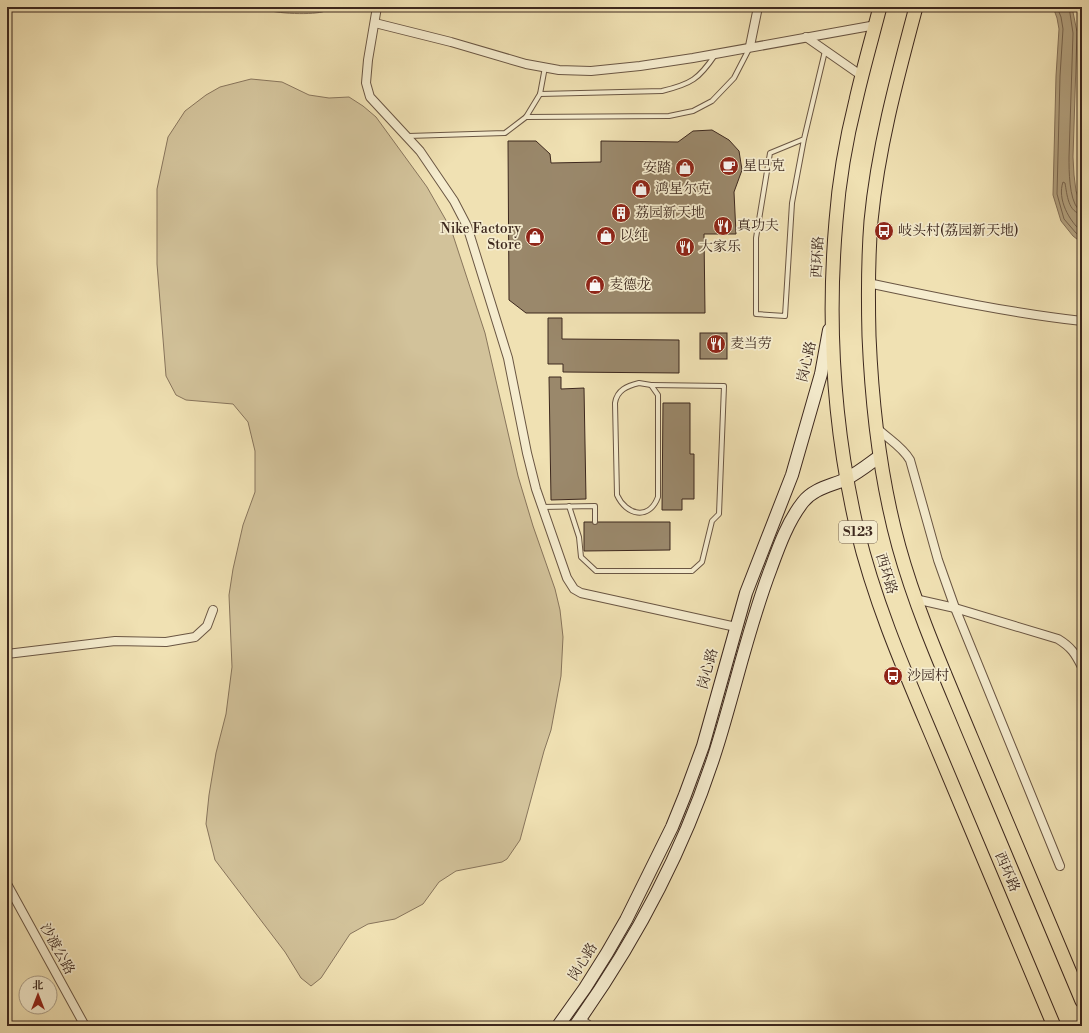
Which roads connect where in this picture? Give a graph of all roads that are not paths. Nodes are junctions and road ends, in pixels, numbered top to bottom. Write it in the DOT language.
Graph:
graph roads {
  1 [pos="377,7"];
  2 [pos="758,7"];
  3 [pos="880,7"];
  4 [pos="916,7"];
  5 [pos="375,23"];
  6 [pos="876,24"];
  7 [pos="806,37"];
  8 [pos="750,46"];
  9 [pos="825,50"];
  10 [pos="716,53"];
  11 [pos="545,68"];
  12 [pos="862,76"];
  13 [pos="540,94"];
  14 [pos="526,117"];
  15 [pos="406,136"];
  16 [pos="804,138"];
  17 [pos="868,283"];
  18 [pos="832,299"];
  19 [pos="1082,321"];
  20 [pos="651,385"];
  21 [pos="875,426"];
  22 [pos="880,456"];
  23 [pos="847,478"];
  24 [pos="569,506"];
  25 [pos="542,507"];
  26 [pos="595,522"];
  27 [pos="915,598"];
  28 [pos="955,608"];
  29 [pos="213,610"];
  30 [pos="736,627"];
  31 [pos="7,654"];
  32 [pos="1082,667"];
  33 [pos="1060,866"];
  34 [pos="7,884"];
  35 [pos="1082,1001"];
  36 [pos="582,1024"];
  37 [pos="85,1026"];
  38 [pos="558,1026"];
  39 [pos="1054,1026"];
  1 -- 5 [label="street"];
  2 -- 8 [label="street"];
  3 -- 6 [label="main road, 西环路 / S123"];
  4 -- 17 [label="main road, 西环路 / S123"];
  5 -- 11 [label="street"];
  5 -- 15 [label="street"];
  6 -- 7 [label="street"];
  6 -- 12 [label="main road, 西环路 / S123"];
  7 -- 8 [label="street"];
  7 -- 9 [label="street"];
  8 -- 10 [label="street"];
  8 -- 14 [label="lane"];
  9 -- 12 [label="street"];
  9 -- 16 [label="lane"];
  10 -- 11 [label="street"];
  10 -- 13 [label="lane"];
  11 -- 13 [label="lane"];
  12 -- 18 [label="main road, 西环路 / S123"];
  13 -- 14 [label="lane"];
  14 -- 15 [label="lane"];
  15 -- 25 [label="street"];
  16 -- 16 [label="lane"];
  17 -- 19 [label="street"];
  17 -- 21 [label="main road, 西环路 / S123"];
  18 -- 23 [label="main road, 西环路 / S123"];
  18 -- 30 [label="street, 岗心路"];
  20 -- 20 [label="lane"];
  20 -- 24 [label="lane"];
  21 -- 22 [label="main road, 西环路 / S123"];
  21 -- 28 [label="street"];
  22 -- 23 [label="street, 岗心路"];
  22 -- 27 [label="main road, 西环路 / S123"];
  23 -- 36 [label="street, 岗心路"];
  23 -- 39 [label="main road, 西环路 / S123"];
  24 -- 25 [label="lane"];
  24 -- 26 [label="lane"];
  25 -- 30 [label="street"];
  27 -- 28 [label="street"];
  27 -- 35 [label="main road, 西环路 / S123"];
  28 -- 32 [label="street"];
  28 -- 33 [label="street"];
  29 -- 31 [label="street"];
  30 -- 38 [label="street, 岗心路"];
  34 -- 37 [label="street, 沙渡公路"];
}
